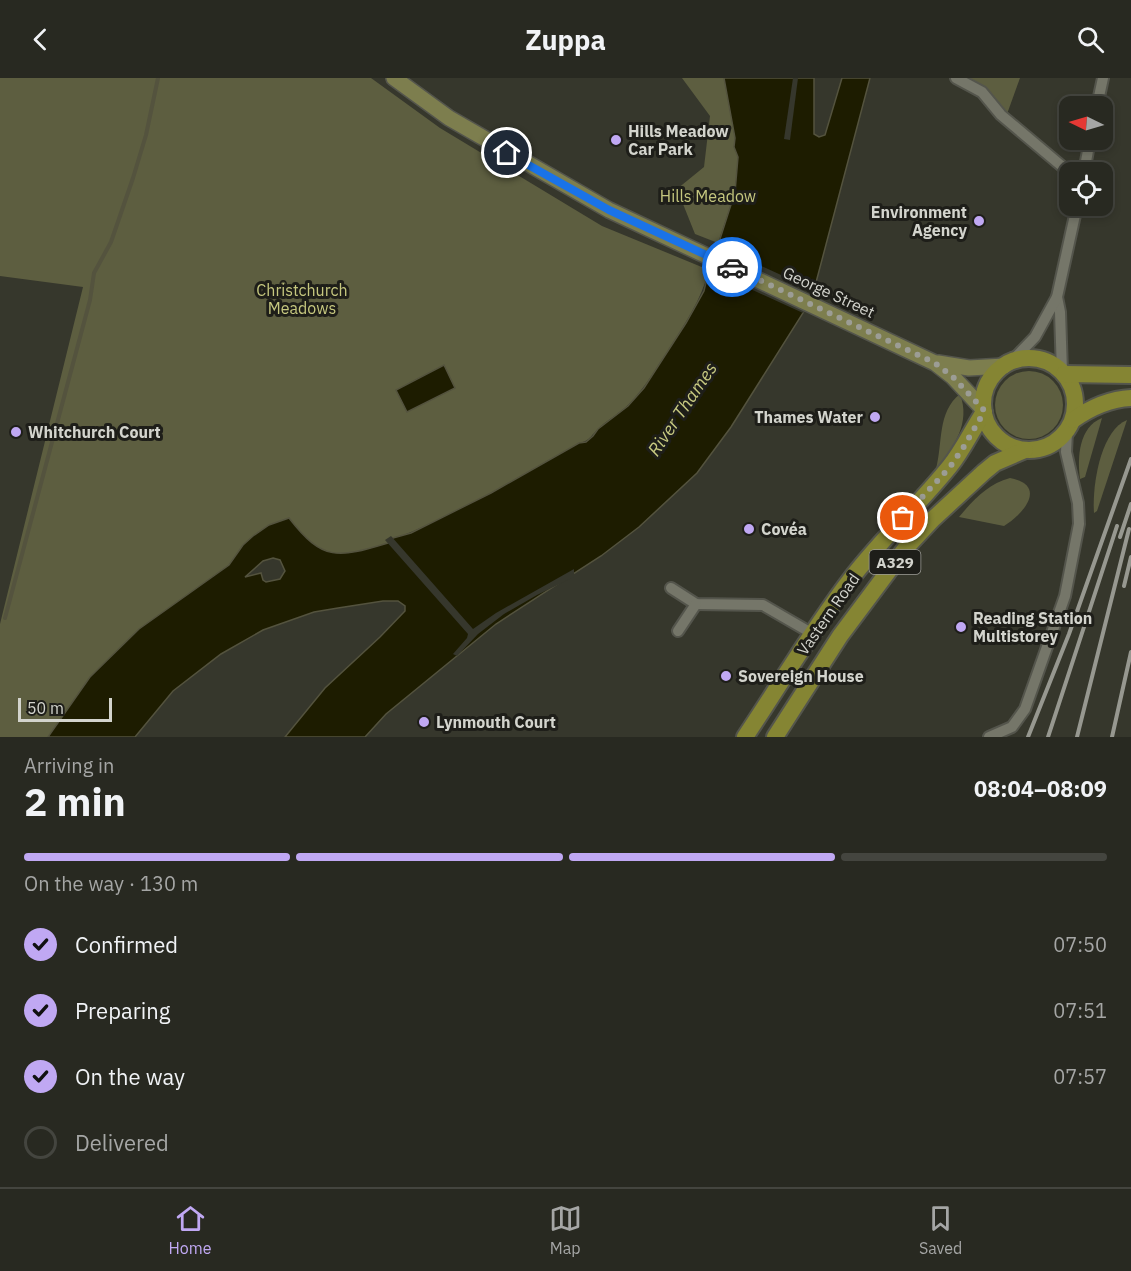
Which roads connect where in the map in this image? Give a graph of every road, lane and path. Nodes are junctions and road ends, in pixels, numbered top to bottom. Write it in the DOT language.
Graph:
graph roads {
  1 [pos="394,78"];
  2 [pos="956,78"];
  3 [pos="1103,78"];
  4 [pos="1099,96"];
  5 [pos="1059,164"];
  6 [pos="1075,216"];
  7 [pos="1057,297"];
  8 [pos="935,363"];
  9 [pos="1008,364"];
  10 [pos="1063,373"];
  11 [pos="1131,375"];
  12 [pos="1131,398"];
  13 [pos="984,410"];
  14 [pos="1070,426"];
  15 [pos="1025,450"];
  16 [pos="671,588"];
  17 [pos="696,604"];
  18 [pos="678,631"];
  19 [pos="813,633"];
  20 [pos="778,736"];
  21 [pos="745,737"];
  22 [pos="988,737"];
  1 -- 8 [label="main road, George Street"];
  2 -- 5 [label="street"];
  3 -- 4 [label="street"];
  6 -- 7 [label="street"];
  7 -- 9 [label="street"];
  7 -- 10 [label="street"];
  8 -- 9 [label="main road, George Street"];
  8 -- 13 [label="main road, George Street"];
  9 -- 10 [label="main road"];
  9 -- 13 [label="main road"];
  10 -- 11 [label="main road"];
  10 -- 14 [label="main road"];
  12 -- 14 [label="main road"];
  13 -- 15 [label="main road"];
  13 -- 19 [label="main road, Vastern Road / A329"];
  14 -- 15 [label="main road"];
  14 -- 22 [label="street"];
  15 -- 20 [label="main road, Vastern Road / A329"];
  16 -- 17 [label="street"];
  17 -- 18 [label="street"];
  17 -- 19 [label="street"];
  19 -- 21 [label="main road, Vastern Road / A329"];
}
